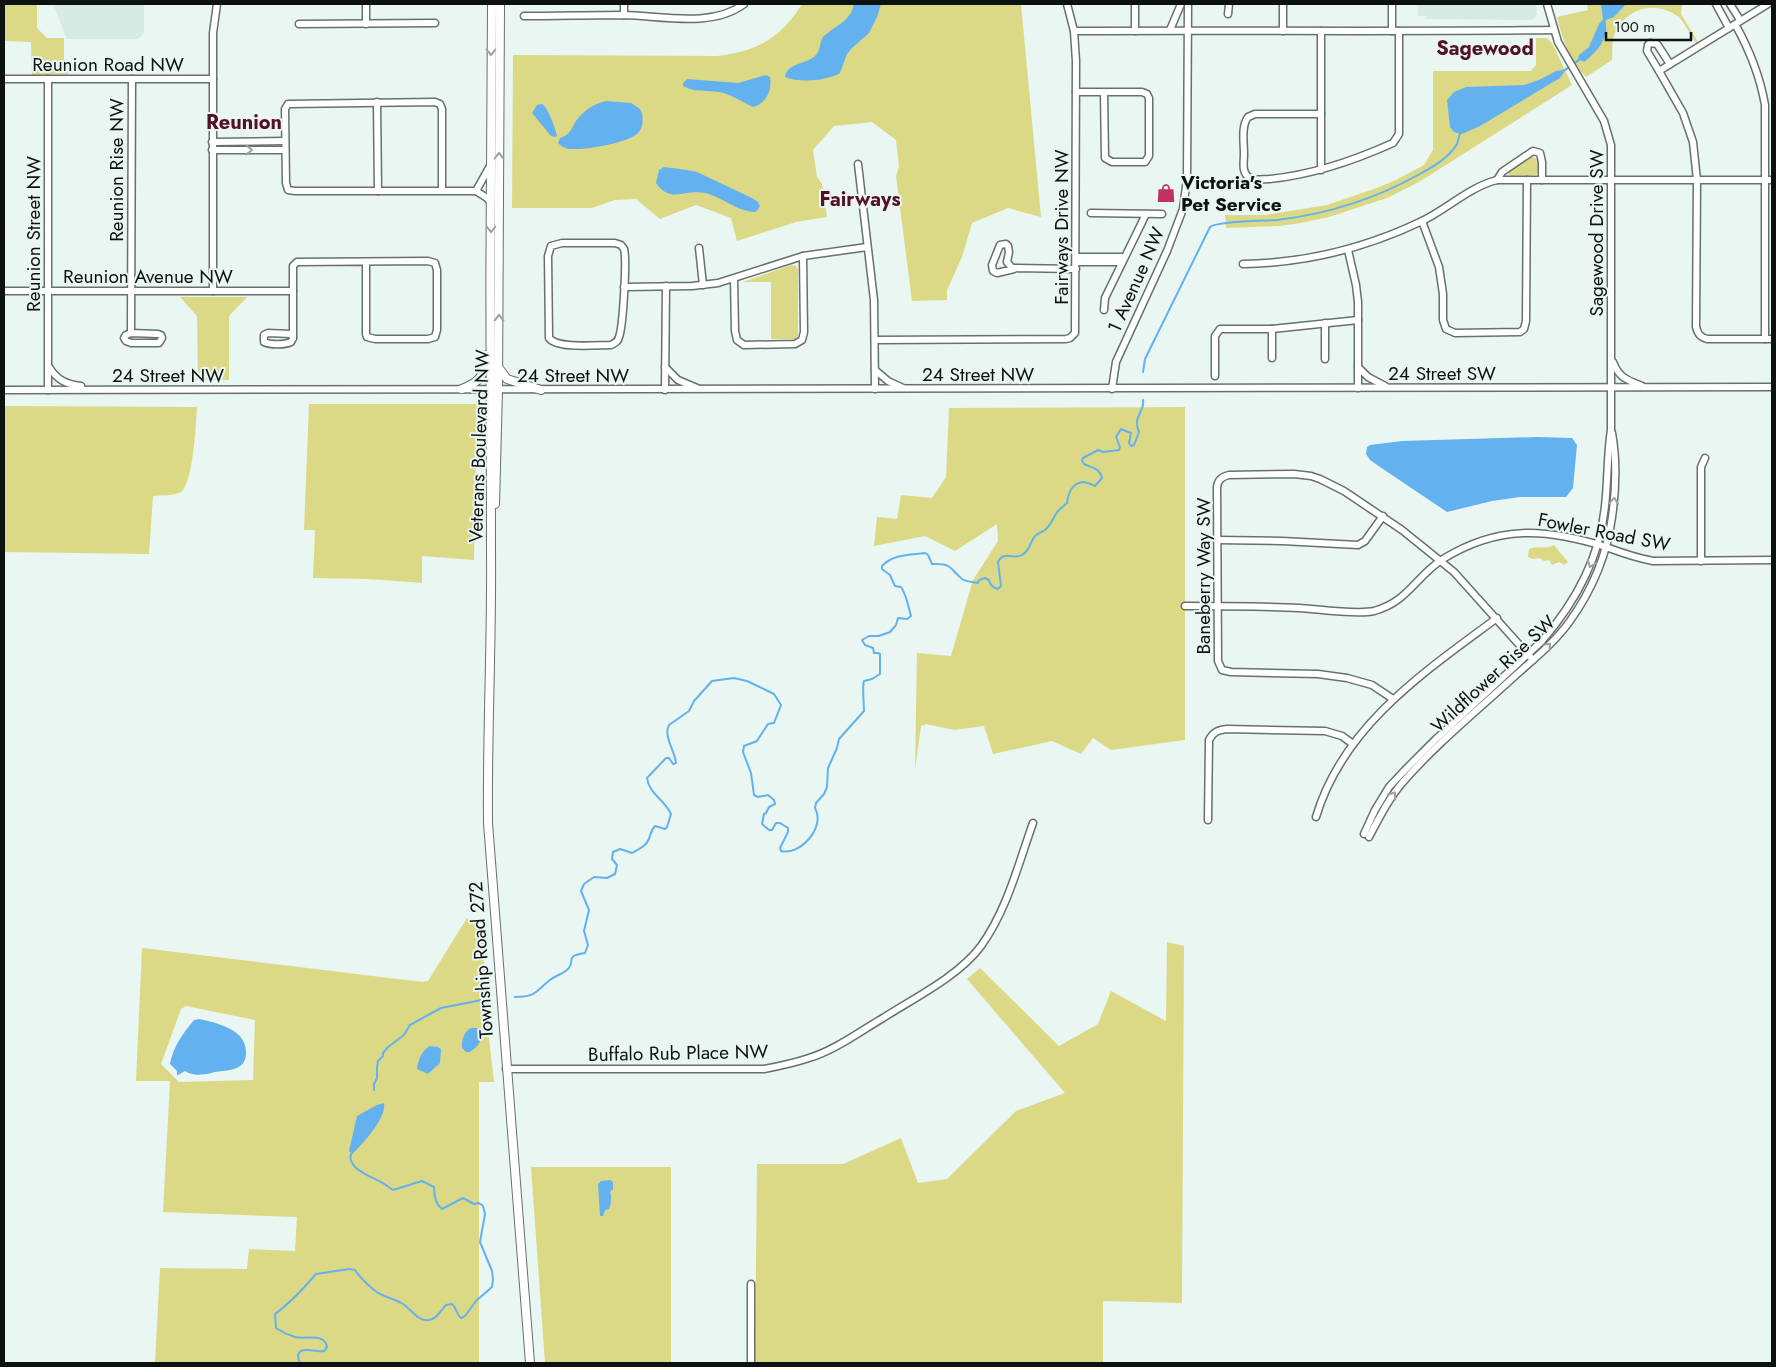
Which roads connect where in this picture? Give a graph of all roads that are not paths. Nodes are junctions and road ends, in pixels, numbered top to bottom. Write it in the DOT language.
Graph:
graph roads {
  1 [pos="217,4"];
  2 [pos="366,4"];
  3 [pos="492,4"];
  4 [pos="500,4"];
  5 [pos="624,4"];
  6 [pos="744,4"];
  7 [pos="1067,4"];
  8 [pos="1134,4"];
  9 [pos="1181,4"];
  10 [pos="1188,4"];
  11 [pos="1228,4"];
  12 [pos="1283,4"];
  13 [pos="1392,4"];
  14 [pos="1547,4"];
  15 [pos="1716,4"];
  16 [pos="1730,4"];
  17 [pos="1768,4"];
  18 [pos="1228,14"];
  19 [pos="624,15"];
  20 [pos="524,16"];
  21 [pos="435,23"];
  22 [pos="299,24"];
  23 [pos="366,24"];
  24 [pos="1735,24"];
  25 [pos="1170,30"];
  26 [pos="1188,30"];
  27 [pos="1554,30"];
  28 [pos="1074,31"];
  29 [pos="1134,31"];
  30 [pos="1283,31"];
  31 [pos="1321,31"];
  32 [pos="1395,31"];
  33 [pos="1670,64"];
  34 [pos="1659,71"];
  35 [pos="4,79"];
  36 [pos="48,79"];
  37 [pos="132,79"];
  38 [pos="213,79"];
  39 [pos="1076,92"];
  40 [pos="1104,92"];
  41 [pos="377,102"];
  42 [pos="1321,114"];
  43 [pos="285,141"];
  44 [pos="212,142"];
  45 [pos="212,150"];
  46 [pos="285,150"];
  47 [pos="491,163"];
  48 [pos="858,164"];
  49 [pos="1321,170"];
  50 [pos="1497,180"];
  51 [pos="1527,180"];
  52 [pos="1542,180"];
  53 [pos="1611,180"];
  54 [pos="1697,180"];
  55 [pos="1769,180"];
  56 [pos="378,191"];
  57 [pos="442,191"];
  58 [pos="476,191"];
  59 [pos="491,204"];
  60 [pos="1091,213"];
  61 [pos="1146,214"];
  62 [pos="1162,214"];
  63 [pos="1422,221"];
  64 [pos="867,247"];
  65 [pos="700,248"];
  66 [pos="1348,250"];
  67 [pos="803,256"];
  68 [pos="1123,260"];
  69 [pos="366,262"];
  70 [pos="1076,263"];
  71 [pos="1243,264"];
  72 [pos="1014,269"];
  73 [pos="734,279"];
  74 [pos="703,285"];
  75 [pos="666,286"];
  76 [pos="624,287"];
  77 [pos="4,291"];
  78 [pos="48,291"];
  79 [pos="131,291"];
  80 [pos="213,291"];
  81 [pos="293,291"];
  82 [pos="1104,310"];
  83 [pos="1358,320"];
  84 [pos="1325,324"];
  85 [pos="1272,328"];
  86 [pos="131,333"];
  87 [pos="491,333"];
  88 [pos="292,338"];
  89 [pos="1769,339"];
  90 [pos="875,340"];
  91 [pos="1272,358"];
  92 [pos="1612,358"];
  93 [pos="1325,359"];
  94 [pos="48,366"];
  95 [pos="498,367"];
  96 [pos="1358,367"];
  97 [pos="665,368"];
  98 [pos="875,370"];
  99 [pos="1215,376"];
  100 [pos="1611,386"];
  101 [pos="1646,387"];
  102 [pos="1772,387"];
  103 [pos="1358,388"];
  104 [pos="1388,388"];
  105 [pos="462,389"];
  106 [pos="701,389"];
  107 [pos="875,389"];
  108 [pos="906,389"];
  109 [pos="1112,389"];
  110 [pos="4,390"];
  111 [pos="48,390"];
  112 [pos="102,390"];
  113 [pos="494,390"];
  114 [pos="541,390"];
  115 [pos="665,390"];
  116 [pos="1612,430"];
  117 [pos="1704,458"];
  118 [pos="1384,516"];
  119 [pos="1218,540"];
  120 [pos="1598,545"];
  121 [pos="1606,547"];
  122 [pos="492,552"];
  123 [pos="1441,560"];
  124 [pos="1772,560"];
  125 [pos="1701,561"];
  126 [pos="1185,606"];
  127 [pos="1218,606"];
  128 [pos="1497,618"];
  129 [pos="1528,654"];
  130 [pos="1533,660"];
  131 [pos="1393,699"];
  132 [pos="1353,744"];
  133 [pos="1316,817"];
  134 [pos="1208,820"];
  135 [pos="1033,823"];
  136 [pos="506,1069"];
  137 [pos="751,1284"];
  138 [pos="530,1363"];
  139 [pos="751,1363"];
  1 -- 38 [label="street"];
  2 -- 23 [label="street"];
  3 -- 47 [label="main road, Veterans Boulevard NW, one-way"];
  95 -- 4 [label="main road, Veterans Boulevard NW, one-way"];
  5 -- 19 [label="street"];
  6 -- 19 [label="street"];
  7 -- 28 [label="street, Fairways Drive NW"];
  8 -- 29 [label="street"];
  9 -- 25 [label="street"];
  10 -- 26 [label="street, 1 Avenue NW"];
  11 -- 18 [label="street"];
  12 -- 30 [label="street"];
  13 -- 32 [label="street"];
  14 -- 27 [label="street, Sagewood Drive SW"];
  15 -- 24 [label="street"];
  16 -- 24 [label="street"];
  17 -- 24 [label="street"];
  19 -- 20 [label="street"];
  21 -- 23 [label="street"];
  22 -- 23 [label="street"];
  24 -- 33 [label="street"];
  24 -- 55 [label="street"];
  25 -- 26 [label="street"];
  25 -- 29 [label="street"];
  26 -- 30 [label="street"];
  26 -- 109 [label="street, 1 Avenue NW"];
  27 -- 32 [label="street"];
  27 -- 53 [label="street, Sagewood Drive SW"];
  28 -- 29 [label="street"];
  28 -- 39 [label="street, Fairways Drive NW"];
  30 -- 31 [label="street"];
  31 -- 32 [label="street"];
  31 -- 42 [label="street"];
  32 -- 49 [label="street"];
  33 -- 34 [label="street"];
  33 -- 34 [label="street"];
  34 -- 54 [label="street"];
  35 -- 36 [label="street, Reunion Road NW"];
  36 -- 37 [label="street, Reunion Road NW"];
  36 -- 78 [label="street, Reunion Street NW"];
  37 -- 38 [label="street, Reunion Road NW"];
  37 -- 79 [label="street, Reunion Rise NW"];
  38 -- 44 [label="street"];
  39 -- 40 [label="street"];
  39 -- 70 [label="street, Fairways Drive NW"];
  40 -- 40 [label="street"];
  41 -- 43 [label="street"];
  41 -- 56 [label="street"];
  41 -- 57 [label="street"];
  42 -- 49 [label="street"];
  42 -- 49 [label="street"];
  43 -- 44 [label="street"];
  43 -- 46 [label="street"];
  44 -- 45 [label="street"];
  45 -- 46 [label="street, one-way"];
  45 -- 80 [label="street"];
  46 -- 56 [label="street"];
  47 -- 58 [label="street"];
  47 -- 59 [label="main road, Veterans Boulevard NW"];
  48 -- 64 [label="street"];
  50 -- 51 [label="street"];
  50 -- 52 [label="street"];
  50 -- 63 [label="street"];
  51 -- 52 [label="street"];
  51 -- 63 [label="street"];
  52 -- 53 [label="street"];
  53 -- 54 [label="street"];
  53 -- 92 [label="street, Sagewood Drive SW"];
  54 -- 55 [label="street"];
  54 -- 89 [label="street"];
  55 -- 89 [label="street"];
  56 -- 57 [label="street"];
  57 -- 58 [label="street"];
  58 -- 59 [label="street"];
  59 -- 87 [label="main road, Veterans Boulevard NW, one-way"];
  60 -- 61 [label="street"];
  61 -- 62 [label="street"];
  61 -- 68 [label="street"];
  63 -- 66 [label="street"];
  64 -- 67 [label="street"];
  64 -- 90 [label="street"];
  65 -- 74 [label="street"];
  66 -- 71 [label="street"];
  66 -- 83 [label="street"];
  67 -- 73 [label="street"];
  67 -- 73 [label="street"];
  68 -- 70 [label="street"];
  68 -- 82 [label="street"];
  69 -- 69 [label="street"];
  69 -- 81 [label="street"];
  70 -- 72 [label="street"];
  70 -- 90 [label="street, Fairways Drive NW"];
  72 -- 72 [label="street"];
  73 -- 74 [label="street"];
  74 -- 75 [label="street"];
  75 -- 76 [label="street"];
  75 -- 97 [label="street"];
  76 -- 76 [label="street"];
  77 -- 78 [label="street, Reunion Avenue NW"];
  78 -- 79 [label="street, Reunion Avenue NW"];
  78 -- 94 [label="street, Reunion Street NW"];
  79 -- 80 [label="street, Reunion Avenue NW"];
  79 -- 86 [label="street, Reunion Rise NW"];
  80 -- 81 [label="street, Reunion Avenue NW"];
  81 -- 88 [label="street"];
  83 -- 84 [label="street"];
  83 -- 96 [label="street"];
  84 -- 85 [label="street"];
  84 -- 93 [label="street"];
  85 -- 91 [label="street"];
  85 -- 99 [label="street"];
  86 -- 86 [label="street"];
  87 -- 105 [label="main road"];
  87 -- 113 [label="main road, Veterans Boulevard NW"];
  90 -- 98 [label="street"];
  92 -- 100 [label="street, Sagewood Drive SW"];
  92 -- 101 [label="street"];
  94 -- 111 [label="street, Reunion Street NW"];
  94 -- 112 [label="street"];
  95 -- 113 [label="main road, Veterans Boulevard NW"];
  95 -- 114 [label="main road"];
  96 -- 103 [label="street"];
  96 -- 104 [label="street"];
  97 -- 106 [label="street"];
  97 -- 115 [label="street"];
  98 -- 107 [label="street"];
  98 -- 108 [label="street"];
  100 -- 101 [label="street, 24 Street SW"];
  100 -- 104 [label="street, 24 Street SW"];
  100 -- 116 [label="street, Wildflower Rise SW"];
  101 -- 102 [label="street, 24 Street SW"];
  103 -- 104 [label="street, 24 Street SW"];
  103 -- 109 [label="street, 24 Street SW"];
  105 -- 112 [label="street, 24 Street NW"];
  105 -- 113 [label="street, 24 Street NW"];
  106 -- 107 [label="street, 24 Street NW"];
  106 -- 115 [label="street, 24 Street NW"];
  107 -- 108 [label="street, 24 Street NW"];
  108 -- 109 [label="street, 24 Street NW"];
  110 -- 111 [label="street, 24 Street NW"];
  111 -- 112 [label="street, 24 Street NW"];
  113 -- 114 [label="street, 24 Street NW"];
  113 -- 122 [label="main road, Veterans Boulevard NW"];
  114 -- 115 [label="street, 24 Street NW"];
  116 -- 120 [label="street, Wildflower Rise SW"];
  121 -- 116 [label="street, Wildflower Rise SW, one-way"];
  117 -- 125 [label="street"];
  118 -- 119 [label="street"];
  118 -- 119 [label="street, Baneberry Way SW"];
  118 -- 123 [label="street, Baneberry Way SW"];
  119 -- 127 [label="street, Baneberry Way SW"];
  120 -- 121 [label="street, Fowler Road SW"];
  120 -- 123 [label="street, Fowler Road SW"];
  120 -- 129 [label="street, Wildflower Rise SW, one-way"];
  121 -- 125 [label="street, Fowler Road SW"];
  130 -- 121 [label="street, Wildflower Rise SW, one-way"];
  122 -- 136 [label="main road, Township Road 272"];
  123 -- 127 [label="street, Fowler Road SW"];
  123 -- 128 [label="street, Baneberry Way SW"];
  124 -- 125 [label="street, Fowler Road SW"];
  126 -- 127 [label="street, Fowler Road SW"];
  127 -- 131 [label="street, Baneberry Way SW"];
  128 -- 129 [label="street, Baneberry Way SW"];
  128 -- 131 [label="street"];
  129 -- 130 [label="street, Baneberry Way SW"];
  129 -- 130 [label="street, Wildflower Rise SW, one-way"];
  131 -- 132 [label="street"];
  132 -- 133 [label="street"];
  132 -- 134 [label="street"];
  135 -- 136 [label="street, Buffalo Rub Place NW"];
  136 -- 138 [label="main road, Township Road 272"];
  137 -- 139 [label="street"];
}
